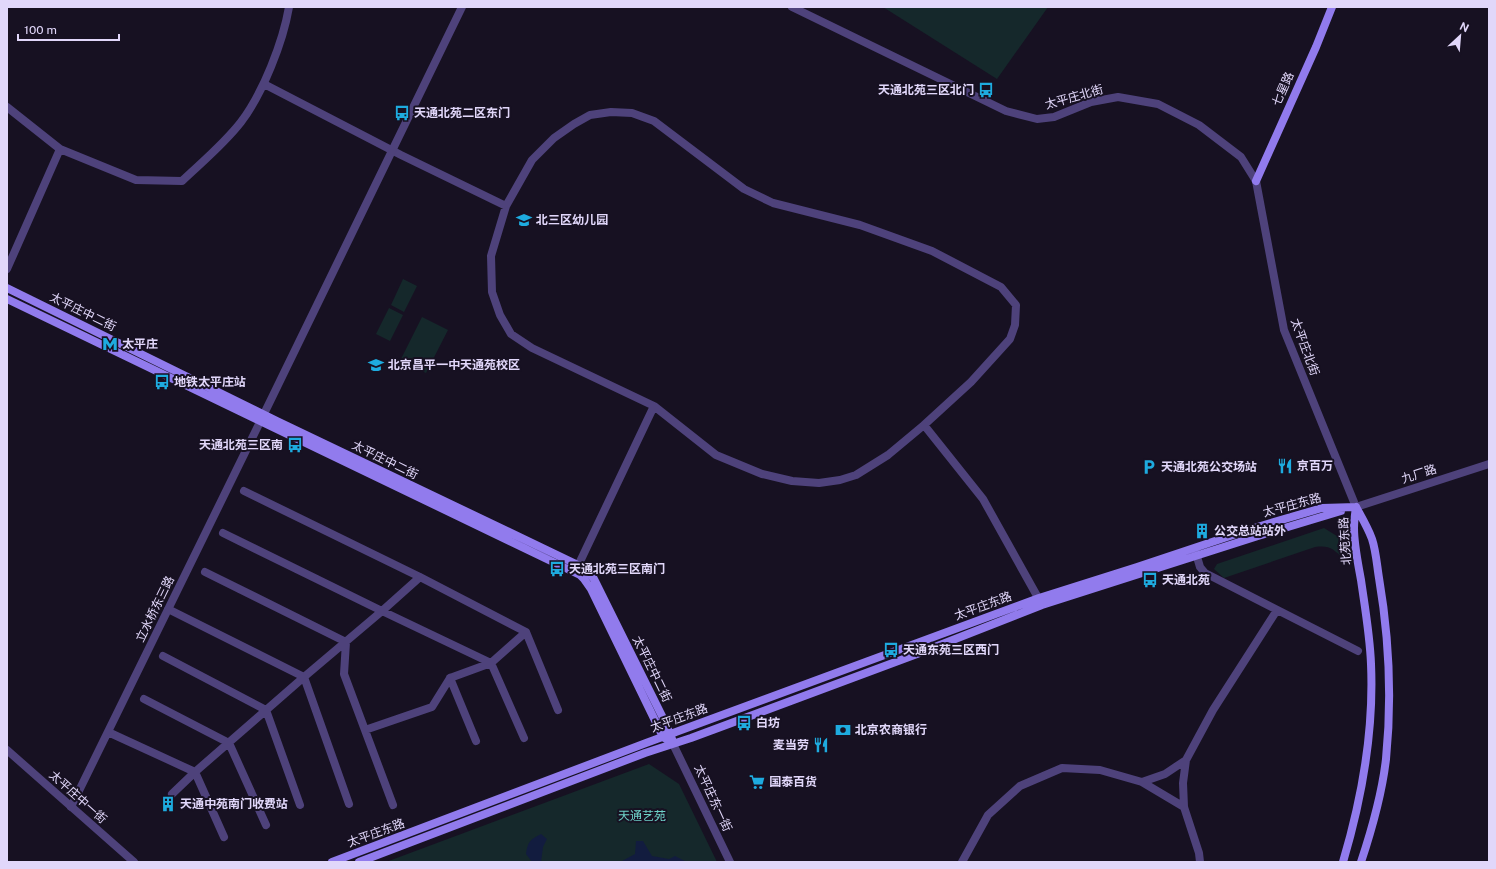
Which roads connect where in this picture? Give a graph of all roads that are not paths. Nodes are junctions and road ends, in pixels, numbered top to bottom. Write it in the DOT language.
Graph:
graph roads {
  1 [pos="289,7"];
  2 [pos="462,7"];
  3 [pos="792,7"];
  4 [pos="1332,7"];
  5 [pos="264,84"];
  6 [pos="7,107"];
  7 [pos="60,149"];
  8 [pos="392,150"];
  9 [pos="1256,181"];
  10 [pos="506,206"];
  11 [pos="7,269"];
  12 [pos="7,288"];
  13 [pos="7,299"];
  14 [pos="654,406"];
  15 [pos="262,418"];
  16 [pos="924,425"];
  17 [pos="1489,464"];
  18 [pos="244,491"];
  19 [pos="1356,507"];
  20 [pos="223,533"];
  21 [pos="1195,552"];
  22 [pos="578,565"];
  23 [pos="205,572"];
  24 [pos="575,573"];
  25 [pos="420,577"];
  26 [pos="1040,602"];
  27 [pos="168,609"];
  28 [pos="1277,610"];
  29 [pos="382,611"];
  30 [pos="526,632"];
  31 [pos="346,642"];
  32 [pos="1358,651"];
  33 [pos="163,656"];
  34 [pos="491,663"];
  35 [pos="304,677"];
  36 [pos="450,678"];
  37 [pos="144,699"];
  38 [pos="266,710"];
  39 [pos="558,710"];
  40 [pos="365,730"];
  41 [pos="108,732"];
  42 [pos="667,736"];
  43 [pos="524,738"];
  44 [pos="476,741"];
  45 [pos="229,743"];
  46 [pos="673,744"];
  47 [pos="7,750"];
  48 [pos="1186,760"];
  49 [pos="195,772"];
  50 [pos="1142,782"];
  51 [pos="172,794"];
  52 [pos="349,804"];
  53 [pos="300,805"];
  54 [pos="393,805"];
  55 [pos="72,807"];
  56 [pos="1184,807"];
  57 [pos="266,825"];
  58 [pos="224,837"];
  59 [pos="134,862"];
  60 [pos="332,862"];
  61 [pos="359,862"];
  62 [pos="730,862"];
  63 [pos="962,862"];
  64 [pos="1200,862"];
  65 [pos="1343,862"];
  66 [pos="1360,862"];
  1 -- 5 [label="street"];
  2 -- 8 [label="street, 立水桥东三路"];
  3 -- 9 [label="street, 太平庄北街"];
  4 -- 9 [label="main road, 七星路"];
  5 -- 7 [label="street"];
  5 -- 8 [label="street"];
  6 -- 7 [label="street"];
  7 -- 11 [label="street"];
  8 -- 10 [label="street"];
  8 -- 15 [label="street, 立水桥东三路"];
  9 -- 19 [label="street, 太平庄北街"];
  10 -- 14 [label="street"];
  10 -- 16 [label="street"];
  12 -- 15 [label="main road, 太平庄中二街"];
  13 -- 15 [label="main road, 太平庄中二街"];
  14 -- 16 [label="street"];
  14 -- 22 [label="street"];
  15 -- 22 [label="main road, 太平庄中二街"];
  15 -- 24 [label="main road, 太平庄中二街"];
  15 -- 27 [label="street, 立水桥东三路"];
  16 -- 26 [label="street"];
  17 -- 19 [label="street, 九厂路"];
  18 -- 25 [label="street"];
  19 -- 21 [label="main road, 太平庄东路"];
  19 -- 65 [label="main road, 北苑东路"];
  19 -- 66 [label="main road, 北苑东路"];
  20 -- 29 [label="street"];
  21 -- 26 [label="main road, 太平庄东路"];
  21 -- 28 [label="street"];
  22 -- 24 [label="street"];
  22 -- 42 [label="main road, 太平庄中二街"];
  23 -- 31 [label="street"];
  24 -- 42 [label="main road, 太平庄中二街"];
  25 -- 29 [label="street"];
  25 -- 30 [label="street"];
  26 -- 42 [label="main road, 太平庄东路"];
  26 -- 46 [label="main road, 太平庄东路"];
  27 -- 35 [label="street"];
  27 -- 41 [label="street, 立水桥东三路"];
  28 -- 32 [label="street"];
  28 -- 48 [label="street"];
  29 -- 31 [label="street"];
  29 -- 34 [label="street"];
  30 -- 34 [label="street"];
  30 -- 39 [label="street"];
  31 -- 35 [label="street"];
  31 -- 40 [label="street"];
  33 -- 38 [label="street"];
  34 -- 36 [label="street"];
  34 -- 43 [label="street"];
  35 -- 38 [label="street"];
  35 -- 52 [label="street"];
  36 -- 40 [label="street"];
  36 -- 44 [label="street"];
  37 -- 45 [label="street"];
  38 -- 45 [label="street"];
  38 -- 53 [label="street"];
  40 -- 54 [label="street"];
  41 -- 49 [label="street"];
  41 -- 55 [label="street, 立水桥东三路"];
  42 -- 46 [label="main road, 太平庄中二街"];
  42 -- 60 [label="main road, 太平庄东路"];
  45 -- 49 [label="street"];
  45 -- 57 [label="street"];
  46 -- 61 [label="main road, 太平庄东路"];
  46 -- 62 [label="street, 太平庄东一街"];
  47 -- 55 [label="street, 太平庄中一街"];
  48 -- 50 [label="street"];
  48 -- 56 [label="street"];
  49 -- 51 [label="street"];
  49 -- 58 [label="street"];
  50 -- 56 [label="street"];
  50 -- 63 [label="street"];
  55 -- 59 [label="street, 太平庄中一街"];
  56 -- 64 [label="street"];
}
